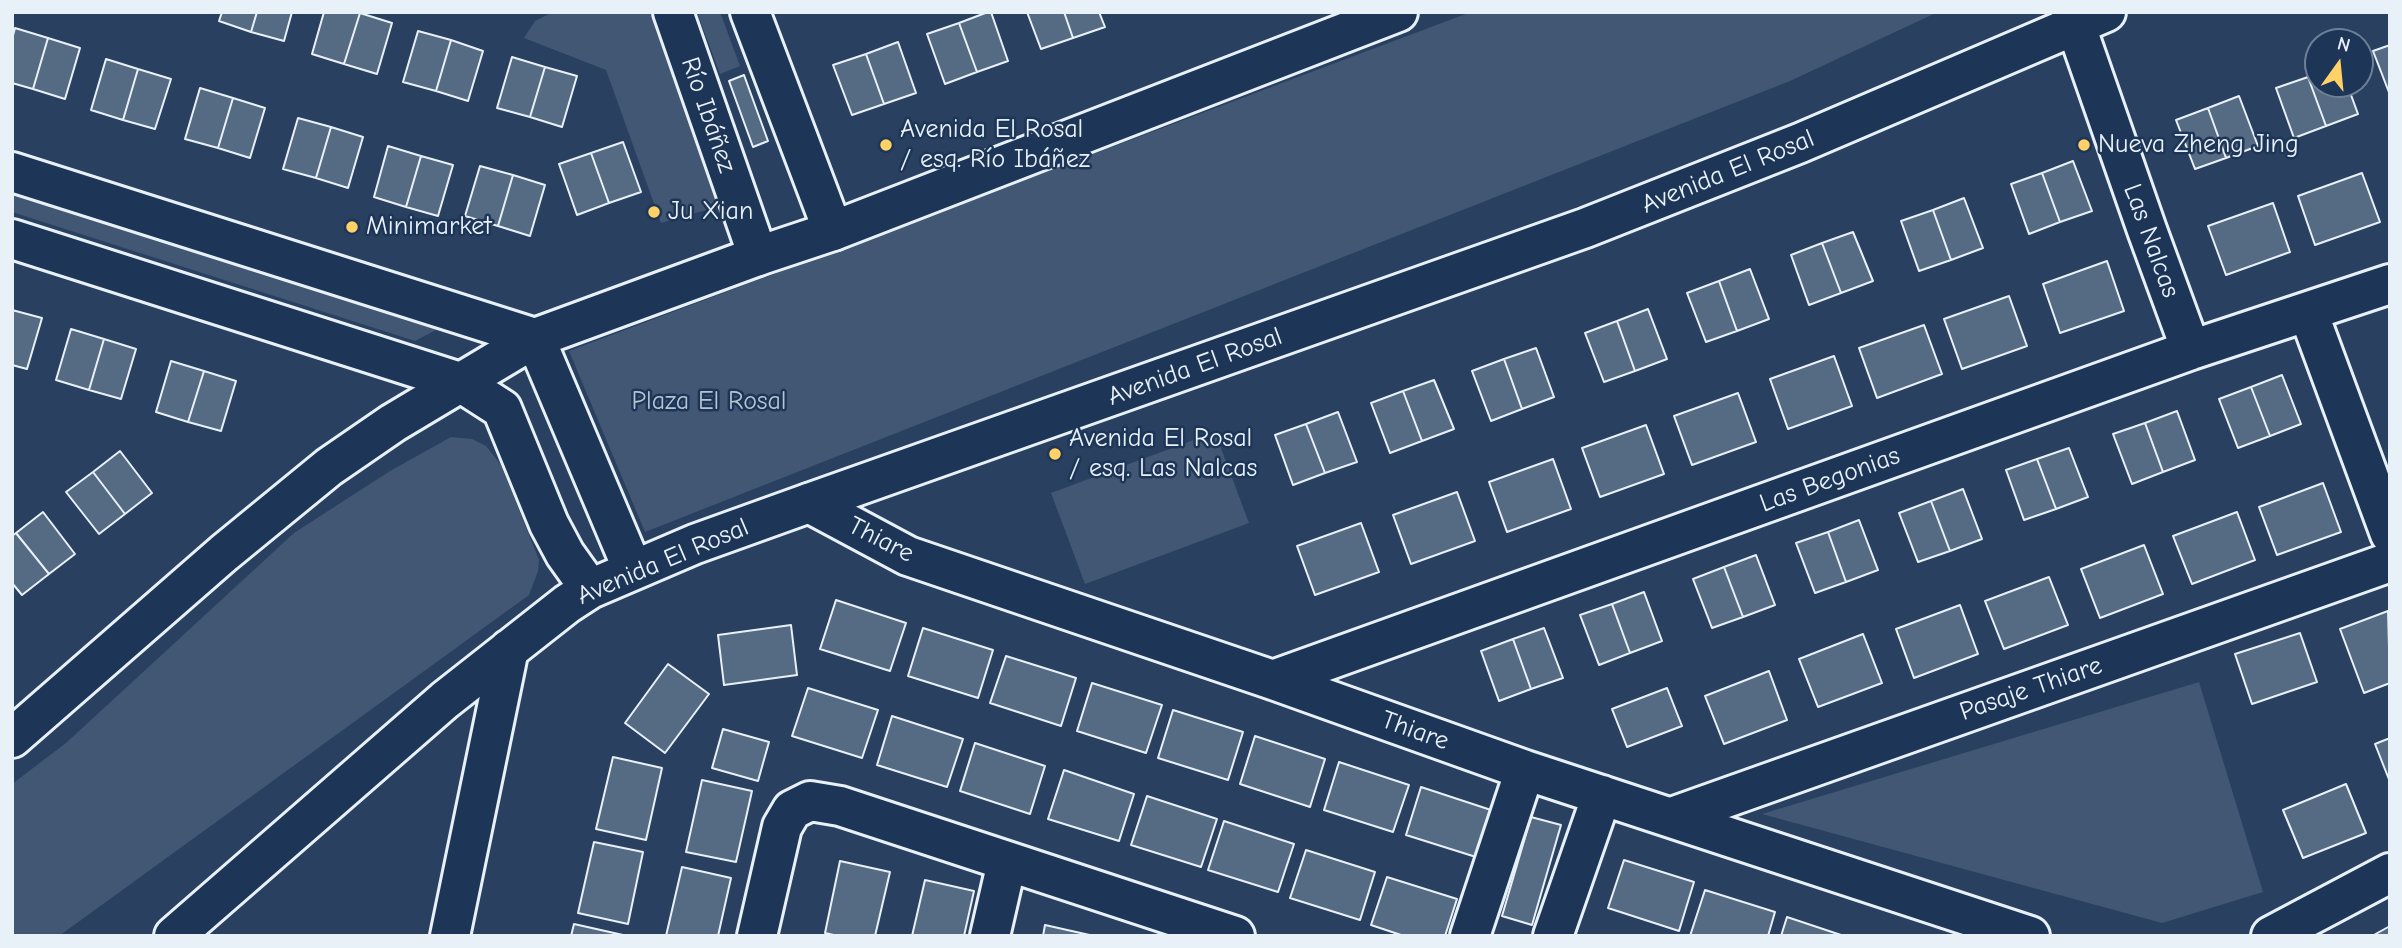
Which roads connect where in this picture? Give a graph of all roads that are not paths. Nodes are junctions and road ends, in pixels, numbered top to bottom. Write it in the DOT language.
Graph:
graph roads {
  1 [pos="674,12"];
  2 [pos="750,12"];
  3 [pos="1398,12"];
  4 [pos="2084,16"];
  5 [pos="12,172"];
  6 [pos="833,231"];
  7 [pos="12,239"];
  8 [pos="758,256"];
  9 [pos="2390,284"];
  10 [pos="2308,312"];
  11 [pos="535,338"];
  12 [pos="2192,350"];
  13 [pos="460,382"];
  14 [pos="809,503"];
  15 [pos="2390,534"];
  16 [pos="2390,562"];
  17 [pos="633,570"];
  18 [pos="590,589"];
  19 [pos="509,649"];
  20 [pos="1273,680"];
  21 [pos="12,738"];
  22 [pos="1525,770"];
  23 [pos="1602,795"];
  24 [pos="1672,817"];
  25 [pos="1006,862"];
  26 [pos="2390,873"];
  27 [pos="1222,934"];
  28 [pos="174,936"];
  29 [pos="450,936"];
  30 [pos="757,936"];
  31 [pos="990,936"];
  32 [pos="1470,936"];
  33 [pos="1553,936"];
  34 [pos="2030,936"];
  35 [pos="2272,936"];
  1 -- 8 [label="street, Río Ibáñez"];
  2 -- 6 [label="street"];
  3 -- 6 [label="street"];
  4 -- 12 [label="street, Las Nalcas"];
  4 -- 14 [label="street, Avenida El Rosal"];
  5 -- 11 [label="street"];
  6 -- 8 [label="street"];
  7 -- 13 [label="street"];
  8 -- 11 [label="street"];
  9 -- 10 [label="street, Las Begonias"];
  10 -- 12 [label="street, Las Begonias"];
  10 -- 15 [label="street"];
  11 -- 13 [label="street"];
  11 -- 17 [label="street"];
  12 -- 20 [label="street, Las Begonias"];
  13 -- 18 [label="street"];
  13 -- 21 [label="street"];
  14 -- 17 [label="street, Avenida El Rosal"];
  14 -- 20 [label="street, Thiare"];
  16 -- 24 [label="street, Pasaje Thiare"];
  17 -- 18 [label="street, Avenida El Rosal"];
  18 -- 19 [label="street, Avenida El Rosal"];
  19 -- 28 [label="street, Avenida El Rosal"];
  19 -- 29 [label="street"];
  20 -- 22 [label="street, Thiare"];
  22 -- 23 [label="street, Thiare"];
  22 -- 32 [label="street"];
  23 -- 24 [label="street, Thiare"];
  23 -- 33 [label="street"];
  24 -- 34 [label="street, Thiare"];
  25 -- 27 [label="street"];
  25 -- 30 [label="street"];
  25 -- 31 [label="street"];
  26 -- 35 [label="street"];
}
